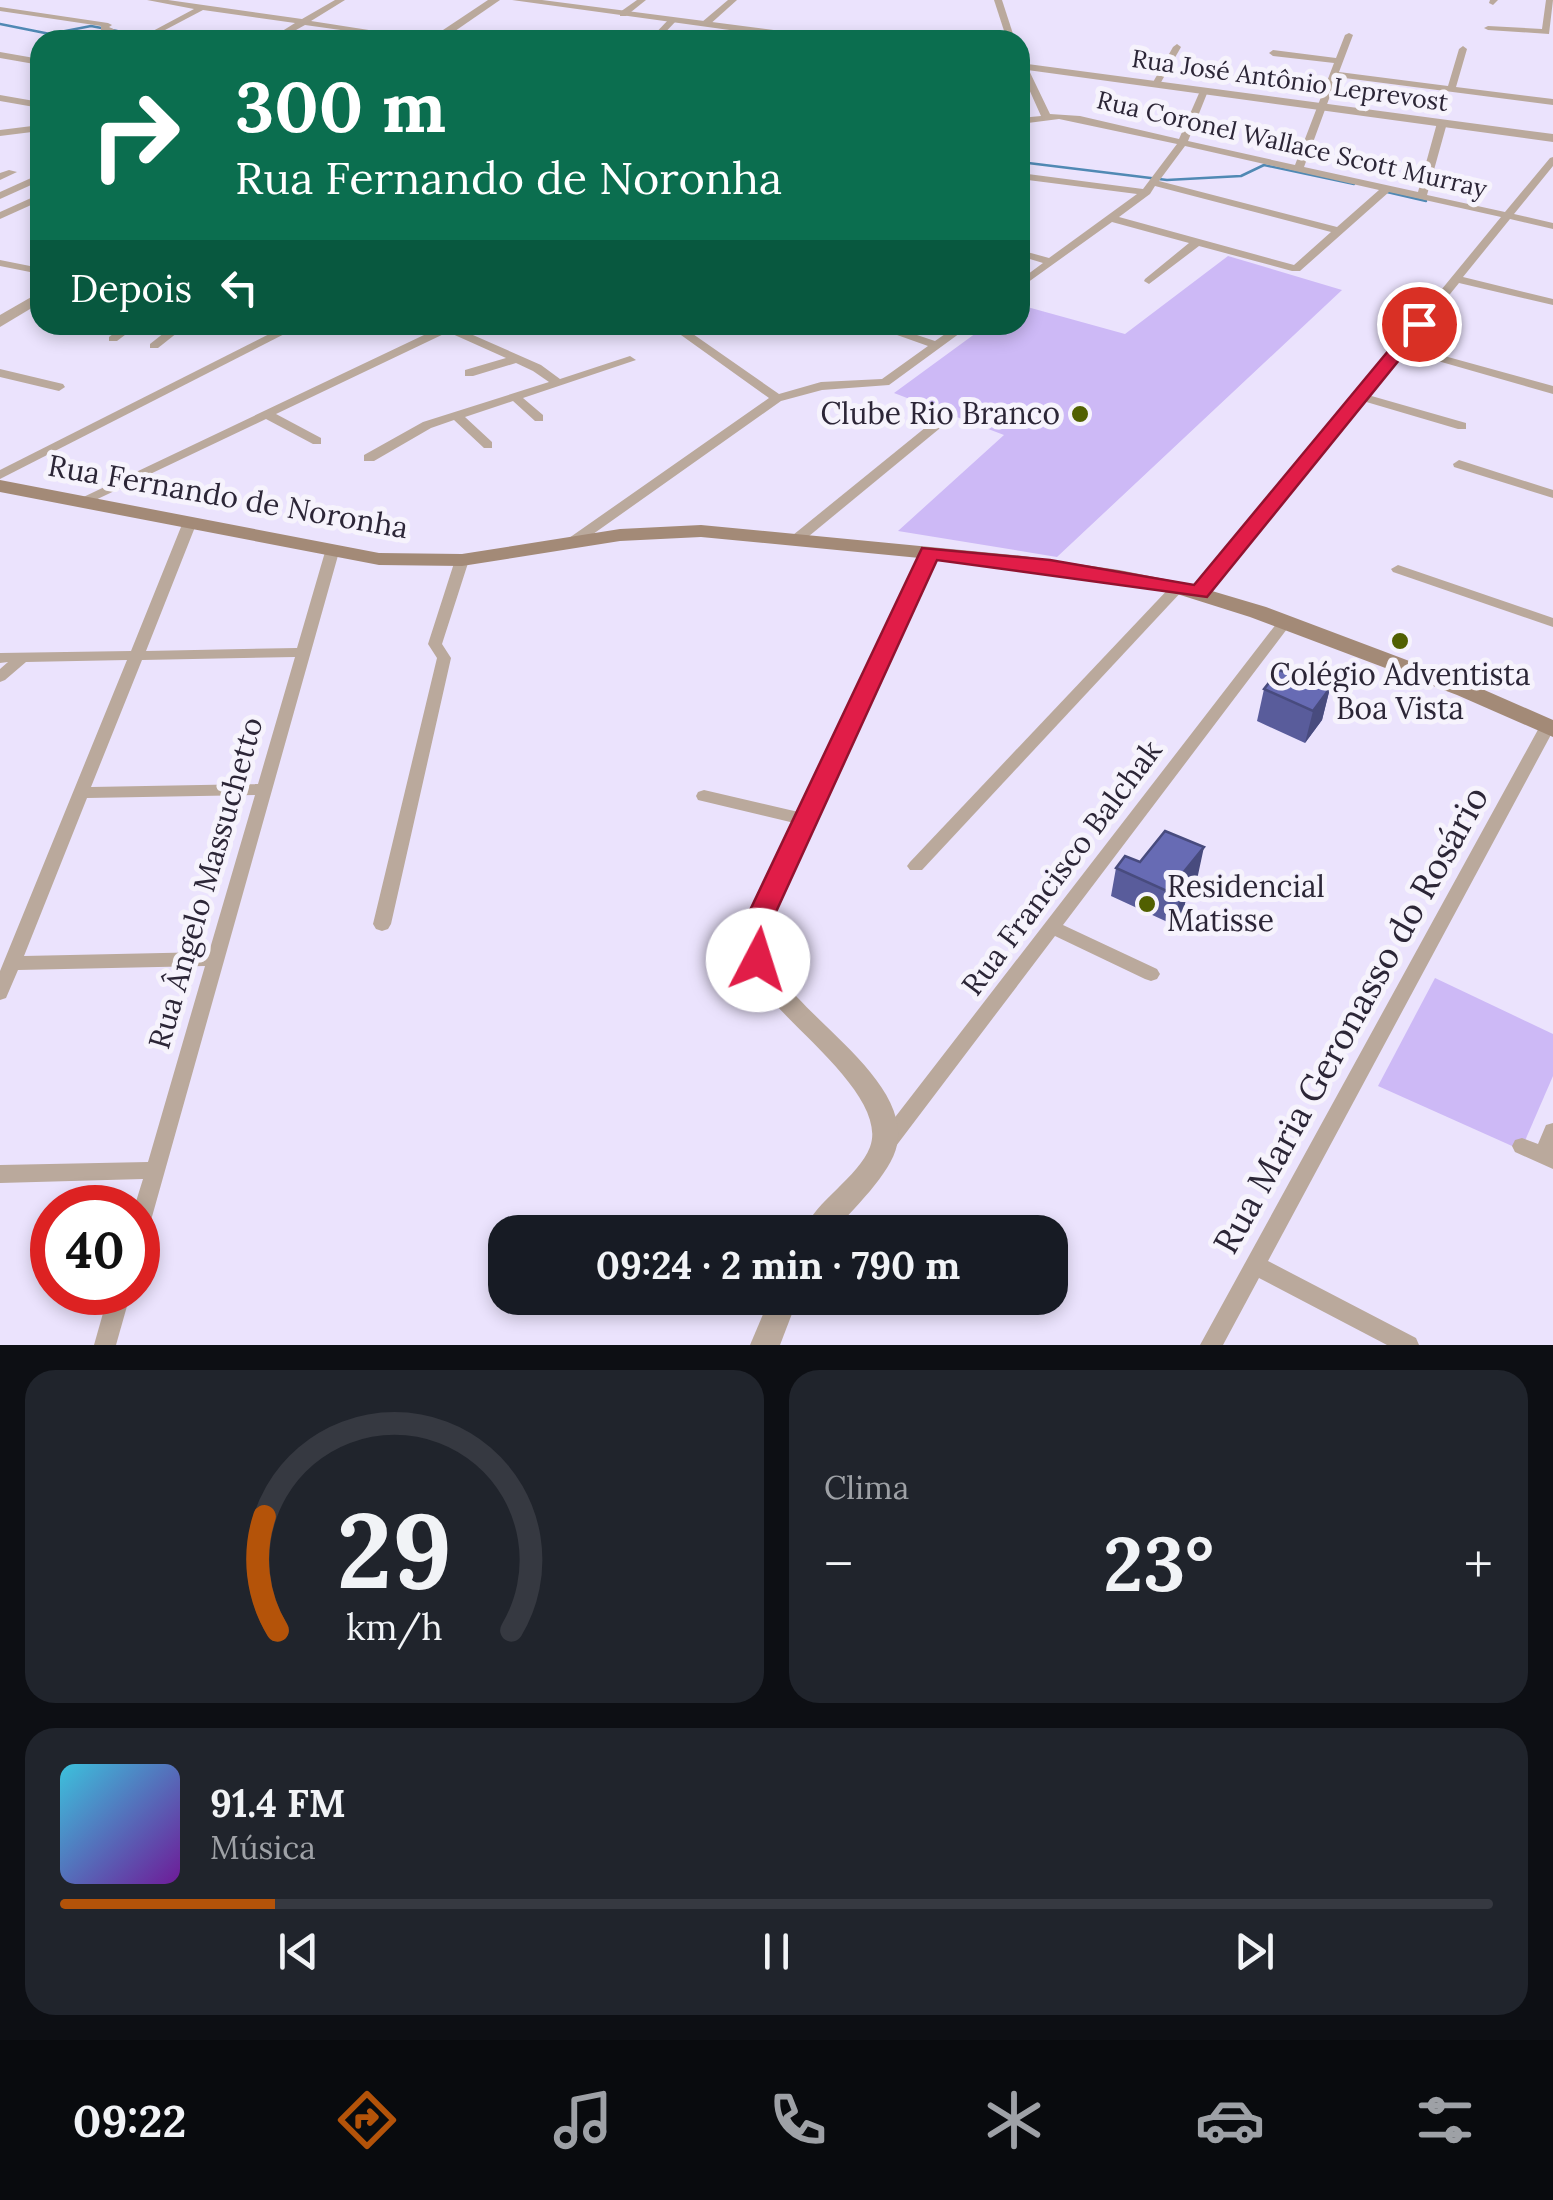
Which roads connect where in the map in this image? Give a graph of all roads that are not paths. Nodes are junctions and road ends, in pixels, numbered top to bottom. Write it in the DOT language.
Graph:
graph roads {
  1 [pos="150,0"];
  2 [pos="217,0"];
  3 [pos="341,0"];
  4 [pos="495,0"];
  5 [pos="516,0"];
  6 [pos="642,0"];
  7 [pos="733,0"];
  8 [pos="998,0"];
  9 [pos="1550,0"];
  10 [pos="0,8"];
  11 [pos="202,8"];
  12 [pos="623,14"];
  13 [pos="673,20"];
  14 [pos="304,22"];
  15 [pos="705,24"];
  16 [pos="1488,28"];
  17 [pos="112,30"];
  18 [pos="159,30"];
  19 [pos="290,30"];
  20 [pos="360,30"];
  21 [pos="447,30"];
  22 [pos="664,30"];
  23 [pos="751,30"];
  24 [pos="1008,30"];
  25 [pos="1349,35"];
  26 [pos="1176,47"];
  27 [pos="1462,48"];
  28 [pos="1273,54"];
  29 [pos="0,56"];
  30 [pos="30,60"];
  31 [pos="1339,61"];
  32 [pos="1030,65"];
  33 [pos="1334,74"];
  34 [pos="1156,84"];
  35 [pos="1451,89"];
  36 [pos="1030,90"];
  37 [pos="1204,91"];
  38 [pos="0,98"];
  39 [pos="1553,102"];
  40 [pos="30,103"];
  41 [pos="1322,107"];
  42 [pos="1049,115"];
  43 [pos="1030,118"];
  44 [pos="1442,123"];
  45 [pos="30,130"];
  46 [pos="0,134"];
  47 [pos="1553,138"];
  48 [pos="1182,143"];
  49 [pos="1553,160"];
  50 [pos="1298,168"];
  51 [pos="12,172"];
  52 [pos="0,177"];
  53 [pos="1030,177"];
  54 [pos="30,182"];
  55 [pos="1154,183"];
  56 [pos="1387,188"];
  57 [pos="0,196"];
  58 [pos="1422,196"];
  59 [pos="30,202"];
  60 [pos="0,216"];
  61 [pos="1507,216"];
  62 [pos="1111,218"];
  63 [pos="1553,226"];
  64 [pos="1339,231"];
  65 [pos="1197,242"];
  66 [pos="1030,256"];
  67 [pos="1051,262"];
  68 [pos="0,263"];
  69 [pos="30,269"];
  70 [pos="1030,278"];
  71 [pos="1456,279"];
  72 [pos="1148,281"];
  73 [pos="30,302"];
  74 [pos="1553,302"];
  75 [pos="0,322"];
  76 [pos="118,335"];
  77 [pos="168,335"];
  78 [pos="276,335"];
  79 [pos="434,335"];
  80 [pos="468,335"];
  81 [pos="687,335"];
  82 [pos="905,335"];
  83 [pos="952,335"];
  84 [pos="113,339"];
  85 [pos="154,346"];
  86 [pos="937,346"];
  87 [pos="1400,347"];
  88 [pos="516,358"];
  89 [pos="630,360"];
  90 [pos="0,373"];
  91 [pos="469,374"];
  92 [pos="558,383"];
  93 [pos="58,386"];
  94 [pos="1553,390"];
  95 [pos="1360,396"];
  96 [pos="515,397"];
  97 [pos="777,398"];
  98 [pos="267,414"];
  99 [pos="457,416"];
  100 [pos="539,418"];
  101 [pos="936,426"];
  102 [pos="1462,426"];
  103 [pos="317,441"];
  104 [pos="488,445"];
  105 [pos="369,458"];
  106 [pos="1459,464"];
  107 [pos="0,475"];
  108 [pos="0,486"];
  109 [pos="1553,494"];
  110 [pos="82,502"];
  111 [pos="190,522"];
  112 [pos="798,538"];
  113 [pos="574,541"];
  114 [pos="332,552"];
  115 [pos="930,552"];
  116 [pos="462,560"];
  117 [pos="1398,569"];
  118 [pos="1189,590"];
  119 [pos="1285,622"];
  120 [pos="1553,623"];
  121 [pos="303,652"];
  122 [pos="136,655"];
  123 [pos="22,657"];
  124 [pos="0,658"];
  125 [pos="0,677"];
  126 [pos="1550,728"];
  127 [pos="264,789"];
  128 [pos="81,793"];
  129 [pos="704,796"];
  130 [pos="807,820"];
  131 [pos="916,866"];
  132 [pos="382,924"];
  133 [pos="1052,927"];
  134 [pos="216,958"];
  135 [pos="12,963"];
  136 [pos="1151,974"];
  137 [pos="0,993"];
  138 [pos="1553,1131"];
  139 [pos="1522,1146"];
  140 [pos="884,1147"];
  141 [pos="1548,1158"];
  142 [pos="155,1170"];
  143 [pos="0,1174"];
  144 [pos="151,1185"];
  145 [pos="830,1215"];
  146 [pos="1255,1265"];
  147 [pos="113,1315"];
  148 [pos="777,1315"];
  149 [pos="105,1345"];
  150 [pos="764,1345"];
  151 [pos="1211,1345"];
  152 [pos="1408,1345"];
  1 -- 11 [label="street"];
  2 -- 11 [label="street"];
  3 -- 14 [label="street"];
  4 -- 21 [label="street"];
  5 -- 12 [label="street"];
  6 -- 12 [label="street"];
  7 -- 15 [label="street"];
  8 -- 24 [label="street"];
  9 -- 16 [label="street"];
  10 -- 17 [label="street"];
  11 -- 14 [label="street"];
  11 -- 18 [label="street"];
  12 -- 13 [label="street"];
  13 -- 15 [label="street"];
  13 -- 22 [label="street"];
  14 -- 19 [label="street"];
  14 -- 20 [label="street"];
  15 -- 23 [label="street"];
  25 -- 31 [label="street"];
  26 -- 34 [label="street"];
  27 -- 35 [label="street"];
  28 -- 31 [label="street"];
  29 -- 30 [label="street"];
  31 -- 33 [label="street"];
  32 -- 34 [label="street, Rua José Antônio Leprevost"];
  33 -- 35 [label="street"];
  33 -- 41 [label="street"];
  34 -- 37 [label="street, Rua José Antônio Leprevost"];
  35 -- 39 [label="street"];
  36 -- 42 [label="street"];
  37 -- 41 [label="street, Rua José Antônio Leprevost"];
  37 -- 48 [label="street"];
  38 -- 40 [label="street"];
  41 -- 44 [label="street, Rua José Antônio Leprevost"];
  41 -- 50 [label="street"];
  42 -- 43 [label="street, Rua Coronel Wallace Scott Murray"];
  42 -- 48 [label="street, Rua Coronel Wallace Scott Murray"];
  44 -- 47 [label="street, Rua José Antônio Leprevost"];
  44 -- 58 [label="street"];
  45 -- 46 [label="street"];
  48 -- 50 [label="street, Rua Coronel Wallace Scott Murray"];
  48 -- 55 [label="street"];
  49 -- 61 [label="street"];
  50 -- 56 [label="street, Rua Coronel Wallace Scott Murray"];
  51 -- 52 [label="street"];
  53 -- 55 [label="street"];
  54 -- 57 [label="street"];
  55 -- 62 [label="street"];
  55 -- 64 [label="street"];
  56 -- 58 [label="street, Rua Coronel Wallace Scott Murray"];
  56 -- 64 [label="street"];
  58 -- 61 [label="street, Rua Coronel Wallace Scott Murray"];
  59 -- 60 [label="street"];
  61 -- 63 [label="street, Rua Coronel Wallace Scott Murray"];
  61 -- 71 [label="street"];
  62 -- 65 [label="street"];
  62 -- 67 [label="street"];
  64 -- 65 [label="street"];
  65 -- 72 [label="street"];
  66 -- 67 [label="street"];
  67 -- 70 [label="street"];
  68 -- 69 [label="street"];
  71 -- 74 [label="street"];
  71 -- 87 [label="street"];
  73 -- 75 [label="street"];
  76 -- 84 [label="street"];
  77 -- 85 [label="street"];
  78 -- 107 [label="street"];
  79 -- 98 [label="street"];
  80 -- 88 [label="street"];
  81 -- 97 [label="street"];
  82 -- 86 [label="street"];
  83 -- 86 [label="street"];
  86 -- 97 [label="street"];
  87 -- 94 [label="street"];
  87 -- 95 [label="street"];
  88 -- 91 [label="street"];
  88 -- 92 [label="street"];
  89 -- 92 [label="street"];
  90 -- 93 [label="street"];
  92 -- 96 [label="street"];
  95 -- 102 [label="street"];
  95 -- 118 [label="street"];
  96 -- 99 [label="street"];
  96 -- 100 [label="street"];
  97 -- 113 [label="street"];
  98 -- 103 [label="street"];
  98 -- 110 [label="street"];
  99 -- 104 [label="street"];
  99 -- 105 [label="street"];
  101 -- 112 [label="street"];
  106 -- 109 [label="street"];
  108 -- 110 [label="main road, Rua Fernando de Noronha"];
  110 -- 111 [label="main road, Rua Fernando de Noronha"];
  111 -- 114 [label="main road, Rua Fernando de Noronha"];
  111 -- 122 [label="street"];
  112 -- 113 [label="main road, Rua Fernando de Noronha"];
  112 -- 115 [label="main road, Rua Fernando de Noronha"];
  113 -- 116 [label="main road, Rua Fernando de Noronha"];
  114 -- 116 [label="main road, Rua Fernando de Noronha"];
  114 -- 121 [label="street, Rua Ângelo Massuchetto"];
  115 -- 118 [label="main road, Rua Fernando de Noronha"];
  115 -- 130 [label="street"];
  116 -- 132 [label="street"];
  117 -- 120 [label="street"];
  118 -- 119 [label="main road, Rua Fernando de Noronha"];
  118 -- 131 [label="street"];
  119 -- 126 [label="main road, Rua Fernando de Noronha"];
  119 -- 133 [label="street, Rua Francisco Balchak"];
  121 -- 122 [label="street"];
  121 -- 127 [label="street, Rua Ângelo Massuchetto"];
  122 -- 123 [label="street"];
  122 -- 128 [label="street"];
  123 -- 124 [label="street"];
  123 -- 125 [label="street"];
  126 -- 146 [label="street, Rua Maria Geronasso do Rosário"];
  127 -- 128 [label="street"];
  127 -- 134 [label="street, Rua Ângelo Massuchetto"];
  128 -- 135 [label="street"];
  129 -- 130 [label="street"];
  130 -- 140 [label="street"];
  133 -- 136 [label="street"];
  133 -- 140 [label="street, Rua Francisco Balchak"];
  134 -- 135 [label="street"];
  134 -- 142 [label="street, Rua Ângelo Massuchetto"];
  135 -- 137 [label="street"];
  138 -- 141 [label="street"];
  139 -- 141 [label="street"];
  140 -- 145 [label="street"];
  142 -- 143 [label="street"];
  142 -- 144 [label="street, Rua Ângelo Massuchetto"];
  146 -- 151 [label="street, Rua Maria Geronasso do Rosário"];
  146 -- 152 [label="street"];
  147 -- 149 [label="street"];
  148 -- 150 [label="street"];
}
